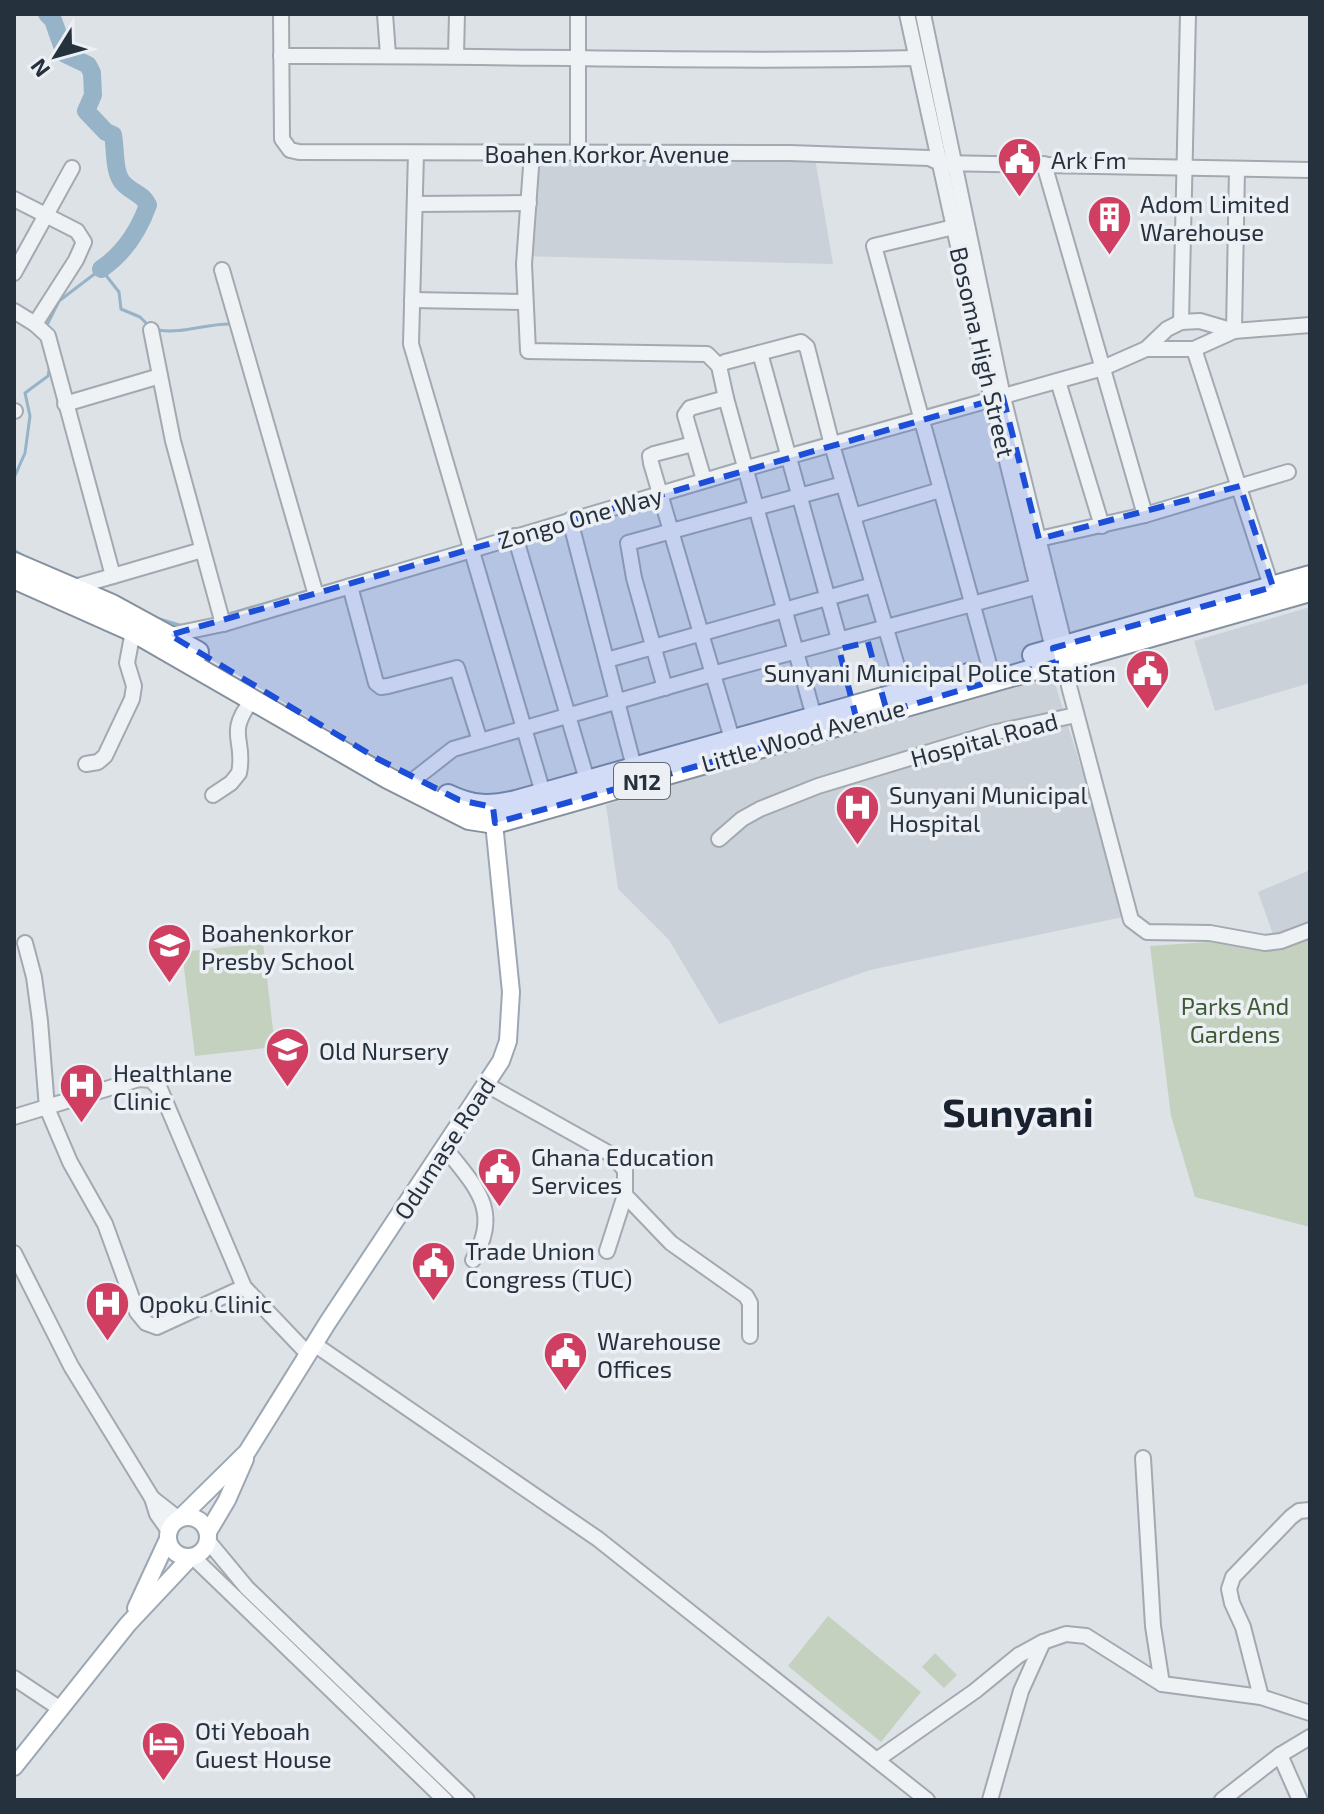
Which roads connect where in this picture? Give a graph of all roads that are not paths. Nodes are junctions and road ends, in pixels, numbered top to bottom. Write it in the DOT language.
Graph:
graph roads {
  1 [pos="281,14"];
  2 [pos="385,14"];
  3 [pos="457,14"];
  4 [pos="578,14"];
  5 [pos="907,14"];
  6 [pos="923,14"];
  7 [pos="1188,14"];
  8 [pos="388,55"];
  9 [pos="456,55"];
  10 [pos="281,56"];
  11 [pos="578,58"];
  12 [pos="916,58"];
  13 [pos="416,153"];
  14 [pos="532,153"];
  15 [pos="578,153"];
  16 [pos="942,158"];
  17 [pos="1310,161"];
  18 [pos="1187,163"];
  19 [pos="1044,164"];
  20 [pos="72,168"];
  21 [pos="1237,169"];
  22 [pos="1310,170"];
  23 [pos="14,199"];
  24 [pos="529,203"];
  25 [pos="415,204"];
  26 [pos="48,216"];
  27 [pos="954,227"];
  28 [pos="17,263"];
  29 [pos="222,270"];
  30 [pos="412,300"];
  31 [pos="525,302"];
  32 [pos="14,311"];
  33 [pos="1181,322"];
  34 [pos="1310,325"];
  35 [pos="41,328"];
  36 [pos="151,330"];
  37 [pos="1234,331"];
  38 [pos="1146,349"];
  39 [pos="1194,349"];
  40 [pos="760,353"];
  41 [pos="719,366"];
  42 [pos="1103,368"];
  43 [pos="160,376"];
  44 [pos="1058,381"];
  45 [pos="726,398"];
  46 [pos="997,399"];
  47 [pos="65,404"];
  48 [pos="920,419"];
  49 [pos="693,444"];
  50 [pos="832,445"];
  51 [pos="789,457"];
  52 [pos="744,469"];
  53 [pos="1288,472"];
  54 [pos="704,480"];
  55 [pos="843,484"];
  56 [pos="1240,486"];
  57 [pos="940,490"];
  58 [pos="661,493"];
  59 [pos="801,495"];
  60 [pos="754,507"];
  61 [pos="1145,515"];
  62 [pos="853,516"];
  63 [pos="570,520"];
  64 [pos="1102,526"];
  65 [pos="671,531"];
  66 [pos="515,536"];
  67 [pos="1039,539"];
  68 [pos="472,549"];
  69 [pos="202,550"];
  70 [pos="14,563"];
  71 [pos="113,576"];
  72 [pos="1310,576"];
  73 [pos="14,578"];
  74 [pos="873,585"];
  75 [pos="350,586"];
  76 [pos="1039,586"];
  77 [pos="70,588"];
  78 [pos="1310,591"];
  79 [pos="1274,594"];
  80 [pos="316,595"];
  81 [pos="828,598"];
  82 [pos="972,604"];
  83 [pos="785,610"];
  84 [pos="223,624"];
  85 [pos="885,627"];
  86 [pos="133,631"];
  87 [pos="170,635"];
  88 [pos="701,635"];
  89 [pos="839,639"];
  90 [pos="654,648"];
  91 [pos="797,651"];
  92 [pos="1061,654"];
  93 [pos="607,660"];
  94 [pos="990,668"];
  95 [pos="712,674"];
  96 [pos="665,688"];
  97 [pos="904,690"];
  98 [pos="252,700"];
  99 [pos="618,702"];
  100 [pos="885,704"];
  101 [pos="855,713"];
  102 [pos="1076,715"];
  103 [pos="569,717"];
  104 [pos="814,717"];
  105 [pos="525,730"];
  106 [pos="732,739"];
  107 [pos="480,741"];
  108 [pos="86,764"];
  109 [pos="634,767"];
  110 [pos="416,778"];
  111 [pos="587,780"];
  112 [pos="543,793"];
  113 [pos="213,795"];
  114 [pos="494,814"];
  115 [pos="719,839"];
  116 [pos="1310,930"];
  117 [pos="25,943"];
  118 [pos="487,1085"];
  119 [pos="47,1108"];
  120 [pos="14,1117"];
  121 [pos="445,1148"];
  122 [pos="625,1195"];
  123 [pos="607,1251"];
  124 [pos="14,1253"];
  125 [pos="473,1260"];
  126 [pos="244,1287"];
  127 [pos="750,1336"];
  128 [pos="311,1349"];
  129 [pos="247,1452"];
  130 [pos="1143,1458"];
  131 [pos="1310,1510"];
  132 [pos="174,1527"];
  133 [pos="208,1537"];
  134 [pos="191,1557"];
  135 [pos="128,1624"];
  136 [pos="1043,1642"];
  137 [pos="14,1678"];
  138 [pos="1162,1684"];
  139 [pos="1261,1697"];
  140 [pos="59,1708"];
  141 [pos="1310,1713"];
  142 [pos="1310,1737"];
  143 [pos="1280,1755"];
  144 [pos="878,1759"];
  145 [pos="14,1767"];
  146 [pos="440,1774"];
  147 [pos="426,1794"];
  148 [pos="462,1798"];
  149 [pos="445,1800"];
  150 [pos="927,1800"];
  151 [pos="990,1800"];
  152 [pos="1222,1800"];
  153 [pos="1300,1800"];
  1 -- 10 [label="street"];
  2 -- 8 [label="street"];
  3 -- 9 [label="street"];
  4 -- 11 [label="street"];
  5 -- 12 [label="street, Bosoma High Street"];
  6 -- 16 [label="street, Bosoma High Street"];
  7 -- 18 [label="street"];
  8 -- 9 [label="street"];
  8 -- 10 [label="street"];
  9 -- 11 [label="street"];
  10 -- 13 [label="street, Boahen Korkor Avenue"];
  11 -- 12 [label="street"];
  11 -- 15 [label="street"];
  12 -- 16 [label="street, Bosoma High Street"];
  13 -- 14 [label="street, Boahen Korkor Avenue"];
  13 -- 25 [label="street"];
  14 -- 15 [label="street, Boahen Korkor Avenue"];
  14 -- 24 [label="street"];
  15 -- 16 [label="street, Boahen Korkor Avenue"];
  16 -- 18 [label="street, Boahen Korkor Avenue"];
  16 -- 19 [label="street, Boahen Korkor Avenue"];
  16 -- 27 [label="street, Bosoma High Street"];
  16 -- 46 [label="street, Bosoma High Street"];
  17 -- 18 [label="street, Boahen Korkor Avenue"];
  18 -- 19 [label="street, Boahen Korkor Avenue"];
  18 -- 21 [label="street, Boahen Korkor Avenue"];
  18 -- 33 [label="street"];
  19 -- 42 [label="street"];
  20 -- 26 [label="street"];
  21 -- 22 [label="street, Boahen Korkor Avenue"];
  21 -- 37 [label="street"];
  23 -- 26 [label="street"];
  24 -- 25 [label="street"];
  24 -- 31 [label="street"];
  25 -- 30 [label="street"];
  26 -- 28 [label="street"];
  26 -- 35 [label="street"];
  27 -- 46 [label="street, Bosoma High Street"];
  27 -- 48 [label="street"];
  29 -- 80 [label="street"];
  30 -- 31 [label="street"];
  30 -- 68 [label="street"];
  31 -- 41 [label="street"];
  32 -- 35 [label="street"];
  33 -- 37 [label="street"];
  33 -- 38 [label="street"];
  34 -- 37 [label="street"];
  35 -- 47 [label="street"];
  36 -- 43 [label="street"];
  37 -- 39 [label="street"];
  38 -- 39 [label="street"];
  38 -- 42 [label="street, Zongo One Way"];
  39 -- 56 [label="street"];
  40 -- 41 [label="street"];
  40 -- 50 [label="street"];
  40 -- 51 [label="street"];
  41 -- 45 [label="street"];
  42 -- 44 [label="street, Zongo One Way"];
  42 -- 61 [label="street"];
  43 -- 47 [label="street"];
  43 -- 69 [label="street"];
  44 -- 46 [label="street, Zongo One Way"];
  44 -- 64 [label="street"];
  45 -- 49 [label="street"];
  45 -- 52 [label="street"];
  46 -- 48 [label="street, Zongo One Way"];
  46 -- 67 [label="street, Bosoma High Street"];
  46 -- 76 [label="street, Bosoma High Street"];
  47 -- 71 [label="street"];
  48 -- 50 [label="street, Zongo One Way"];
  48 -- 57 [label="street"];
  49 -- 54 [label="street"];
  49 -- 58 [label="street"];
  50 -- 51 [label="street, Zongo One Way"];
  50 -- 55 [label="street"];
  51 -- 52 [label="street, Zongo One Way"];
  51 -- 59 [label="street"];
  52 -- 54 [label="street, Zongo One Way"];
  52 -- 60 [label="street"];
  53 -- 56 [label="street"];
  54 -- 58 [label="street, Zongo One Way"];
  55 -- 59 [label="street"];
  55 -- 62 [label="street"];
  56 -- 61 [label="street"];
  56 -- 79 [label="street"];
  57 -- 62 [label="street"];
  57 -- 82 [label="street"];
  58 -- 63 [label="street, Zongo One Way"];
  58 -- 65 [label="street"];
  59 -- 60 [label="street"];
  59 -- 81 [label="street"];
  60 -- 65 [label="street"];
  60 -- 83 [label="street"];
  61 -- 64 [label="street"];
  62 -- 74 [label="street"];
  63 -- 66 [label="street, Zongo One Way"];
  63 -- 93 [label="street"];
  64 -- 67 [label="street"];
  65 -- 88 [label="street"];
  65 -- 90 [label="street"];
  66 -- 68 [label="street, Zongo One Way"];
  66 -- 103 [label="street"];
  67 -- 92 [label="street, Bosoma High Street"];
  68 -- 75 [label="street, Zongo One Way"];
  68 -- 105 [label="street"];
  69 -- 71 [label="street"];
  69 -- 84 [label="street"];
  70 -- 77 [label="highway, Little Wood Avenue / N12"];
  71 -- 77 [label="street"];
  72 -- 79 [label="highway, Little Wood Avenue / N12"];
  73 -- 86 [label="highway, Little Wood Avenue / N12"];
  74 -- 81 [label="street"];
  74 -- 85 [label="street"];
  75 -- 80 [label="street, Zongo One Way"];
  75 -- 107 [label="street"];
  76 -- 82 [label="street"];
  76 -- 92 [label="street, Bosoma High Street"];
  77 -- 87 [label="highway, Little Wood Avenue / N12"];
  78 -- 79 [label="highway, Little Wood Avenue / N12"];
  79 -- 92 [label="highway, Little Wood Avenue / N12"];
  80 -- 84 [label="street, Zongo One Way"];
  81 -- 83 [label="street"];
  81 -- 89 [label="street"];
  82 -- 85 [label="street"];
  82 -- 94 [label="street"];
  83 -- 88 [label="street"];
  83 -- 91 [label="street"];
  84 -- 87 [label="street, Zongo One Way"];
  85 -- 89 [label="street"];
  85 -- 97 [label="street"];
  86 -- 98 [label="highway, Little Wood Avenue / N12"];
  86 -- 108 [label="street"];
  87 -- 110 [label="highway, Little Wood Avenue / N12"];
  88 -- 90 [label="street"];
  88 -- 95 [label="street"];
  89 -- 91 [label="street"];
  90 -- 93 [label="street"];
  90 -- 96 [label="street"];
  91 -- 95 [label="street"];
  91 -- 104 [label="street"];
  92 -- 94 [label="highway, Little Wood Avenue / N12"];
  92 -- 100 [label="highway, Little Wood Avenue / N12"];
  92 -- 102 [label="street, Bosoma High Street"];
  93 -- 99 [label="street"];
  94 -- 97 [label="highway, Little Wood Avenue / N12"];
  95 -- 96 [label="street"];
  95 -- 106 [label="street"];
  96 -- 99 [label="street"];
  97 -- 100 [label="highway, Little Wood Avenue / N12"];
  98 -- 113 [label="street"];
  98 -- 114 [label="highway, Little Wood Avenue / N12"];
  99 -- 103 [label="street"];
  99 -- 109 [label="street"];
  100 -- 101 [label="highway, Little Wood Avenue / N12"];
  101 -- 104 [label="highway, Little Wood Avenue / N12"];
  101 -- 114 [label="highway, Little Wood Avenue / N12"];
  102 -- 115 [label="street, Hospital Road"];
  102 -- 116 [label="street, Bosoma High Street"];
  103 -- 105 [label="street"];
  103 -- 111 [label="street"];
  104 -- 106 [label="highway, Little Wood Avenue / N12"];
  105 -- 107 [label="street"];
  105 -- 112 [label="street"];
  106 -- 109 [label="highway, Little Wood Avenue / N12"];
  107 -- 110 [label="street"];
  109 -- 111 [label="highway, Little Wood Avenue / N12"];
  110 -- 114 [label="highway, Little Wood Avenue / N12"];
  111 -- 112 [label="highway, Little Wood Avenue / N12"];
  112 -- 114 [label="highway, Little Wood Avenue / N12"];
  114 -- 118 [label="main road, Odumase Road"];
  117 -- 119 [label="street"];
  118 -- 121 [label="main road, Odumase Road"];
  118 -- 122 [label="street"];
  119 -- 120 [label="street"];
  119 -- 126 [label="street"];
  119 -- 126 [label="street"];
  121 -- 125 [label="street"];
  121 -- 128 [label="main road, Odumase Road"];
  122 -- 123 [label="street"];
  122 -- 127 [label="street"];
  124 -- 132 [label="street"];
  126 -- 128 [label="street"];
  128 -- 129 [label="main road, Odumase Road"];
  128 -- 144 [label="street"];
  129 -- 132 [label="main road, Odumase Road"];
  129 -- 133 [label="main road, Odumase Road"];
  130 -- 138 [label="street"];
  131 -- 139 [label="street"];
  132 -- 133 [label="main road"];
  132 -- 134 [label="main road"];
  132 -- 135 [label="main road, Odumase Road"];
  133 -- 134 [label="main road"];
  133 -- 146 [label="street"];
  134 -- 135 [label="main road, Odumase Road"];
  134 -- 147 [label="street"];
  135 -- 140 [label="main road, Odumase Road"];
  136 -- 138 [label="street"];
  136 -- 144 [label="street"];
  136 -- 151 [label="street"];
  137 -- 140 [label="street"];
  138 -- 139 [label="street"];
  139 -- 141 [label="street"];
  140 -- 145 [label="main road, Odumase Road"];
  142 -- 143 [label="street"];
  143 -- 152 [label="street"];
  143 -- 153 [label="street"];
  144 -- 150 [label="street"];
  146 -- 147 [label="street"];
  146 -- 148 [label="street"];
  147 -- 149 [label="street"];
}
